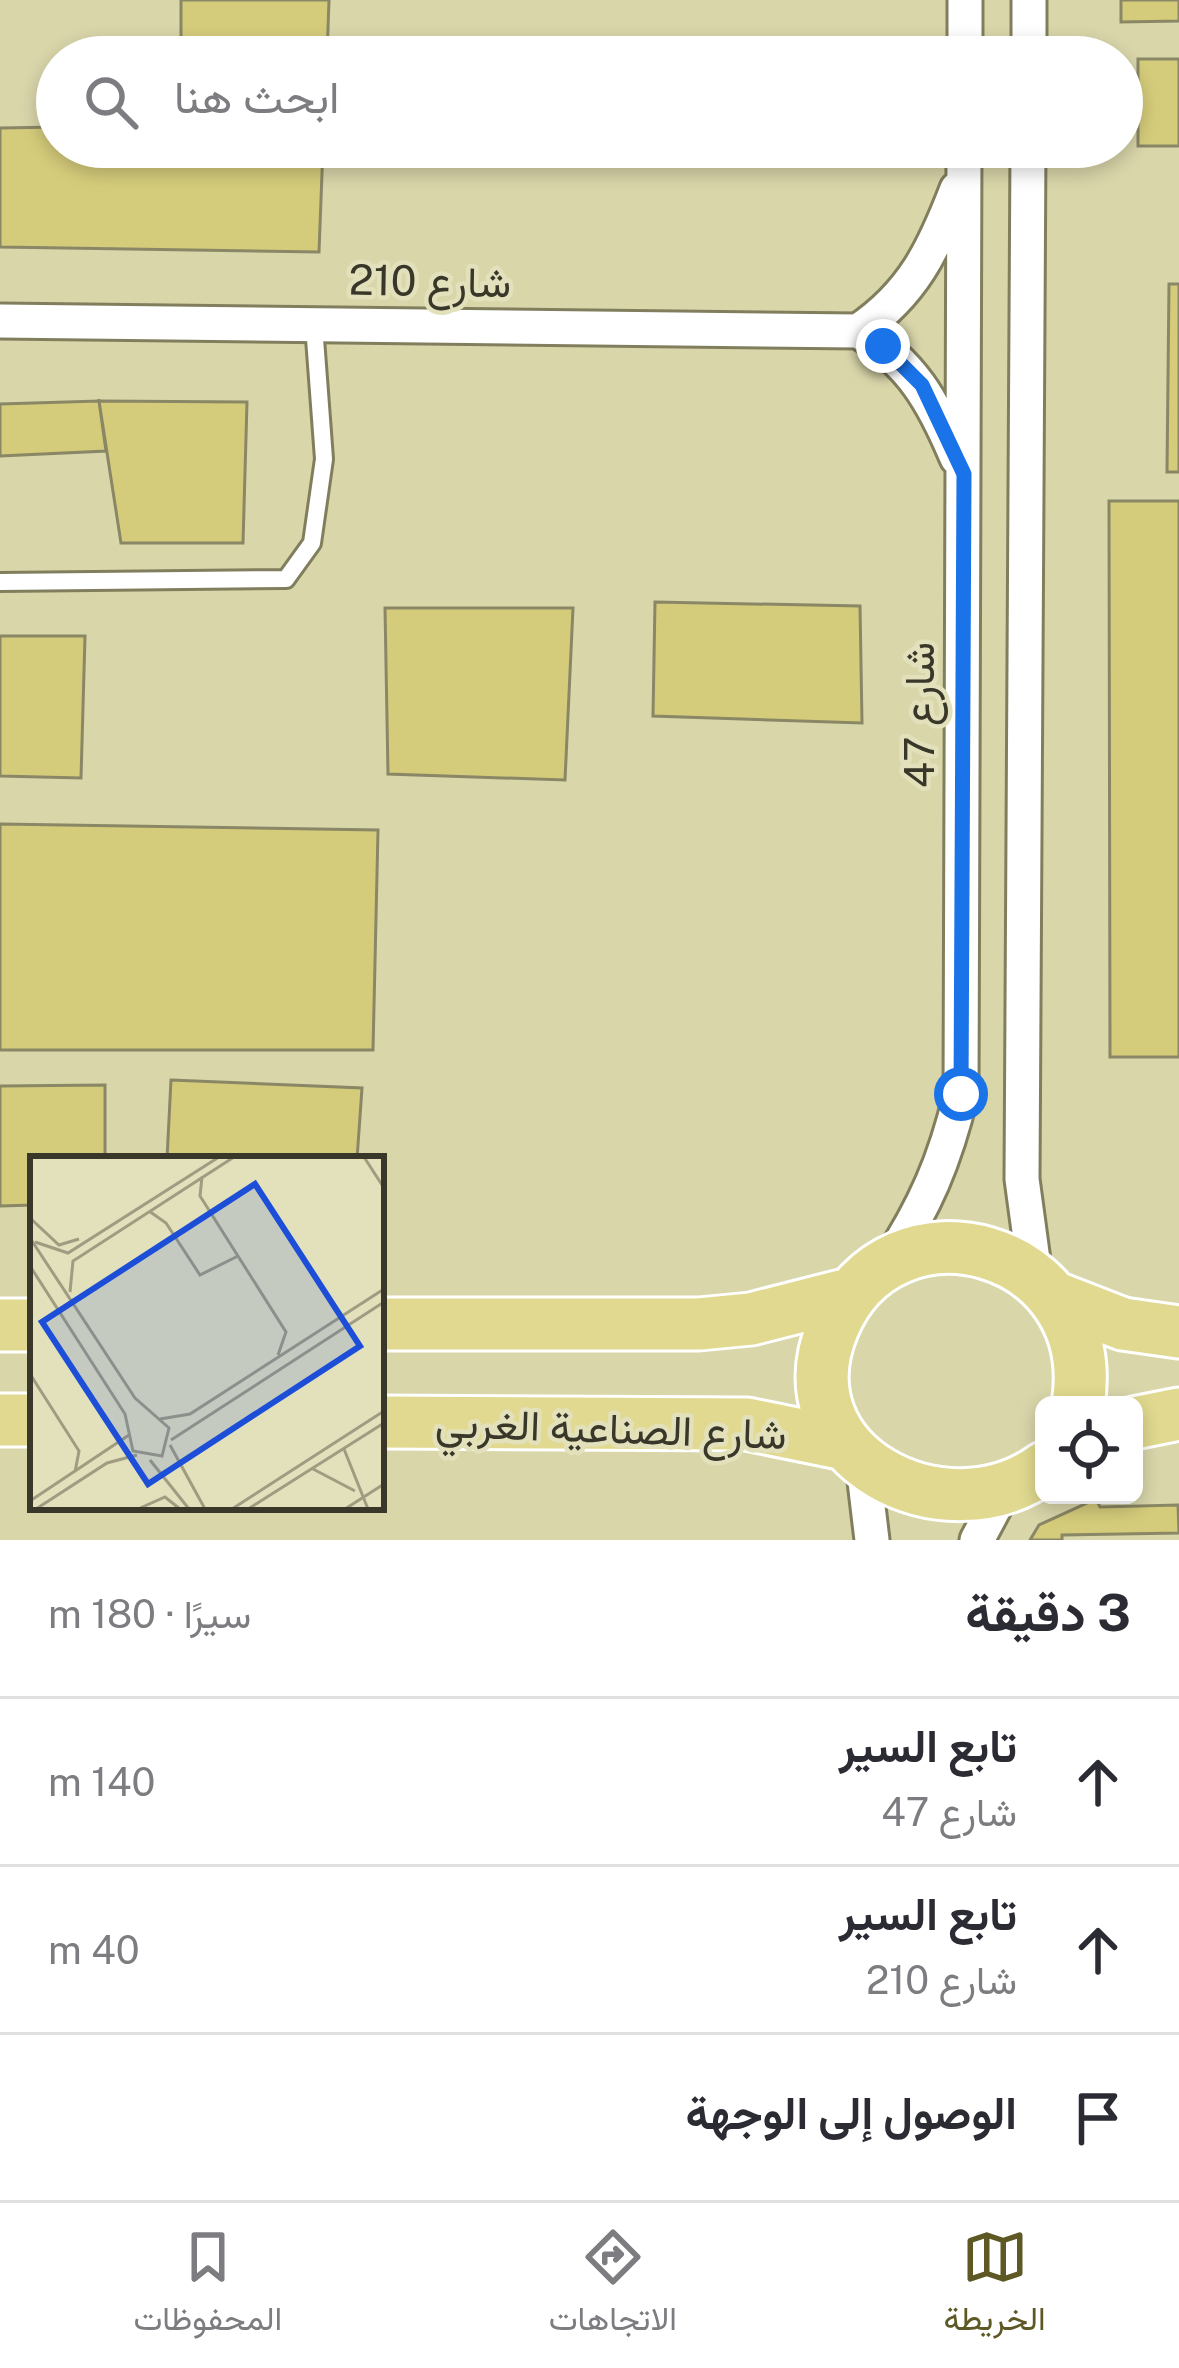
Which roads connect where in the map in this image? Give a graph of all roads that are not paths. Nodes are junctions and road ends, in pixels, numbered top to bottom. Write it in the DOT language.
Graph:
graph roads {
  1 [pos="965,0"];
  2 [pos="1029,0"];
  3 [pos="964,36"];
  4 [pos="1029,36"];
  5 [pos="960,168"];
  6 [pos="964,168"];
  7 [pos="1028,168"];
  8 [pos="0,321"];
  9 [pos="314,325"];
  10 [pos="858,331"];
  11 [pos="964,474"];
  12 [pos="0,582"];
  13 [pos="870,1279"];
  14 [pos="1045,1286"];
  15 [pos="384,1324"];
  16 [pos="1179,1332"];
  17 [pos="1080,1396"];
  18 [pos="1179,1414"];
  19 [pos="384,1422"];
  20 [pos="1143,1422"];
  21 [pos="852,1458"];
  22 [pos="1035,1477"];
  23 [pos="988,1519"];
  24 [pos="872,1540"];
  1 -- 3 [label="street"];
  2 -- 4 [label="street"];
  5 -- 10 [label="street"];
  6 -- 11 [label="street, شارع 47"];
  7 -- 14 [label="street"];
  8 -- 9 [label="street, شارع 210"];
  9 -- 10 [label="street, شارع 210"];
  9 -- 12 [label="lane"];
  10 -- 11 [label="street"];
  11 -- 13 [label="street, شارع 47"];
  13 -- 14 [label="main road"];
  13 -- 15 [label="main road"];
  13 -- 21 [label="main road"];
  14 -- 16 [label="main road"];
  14 -- 17 [label="main road"];
  18 -- 20 [label="main road"];
  19 -- 21 [label="main road, شارع الصناعية الغربي"];
  21 -- 23 [label="main road, شارع الصناعية الغربي"];
  21 -- 24 [label="street"];
  22 -- 23 [label="main road"];
}
